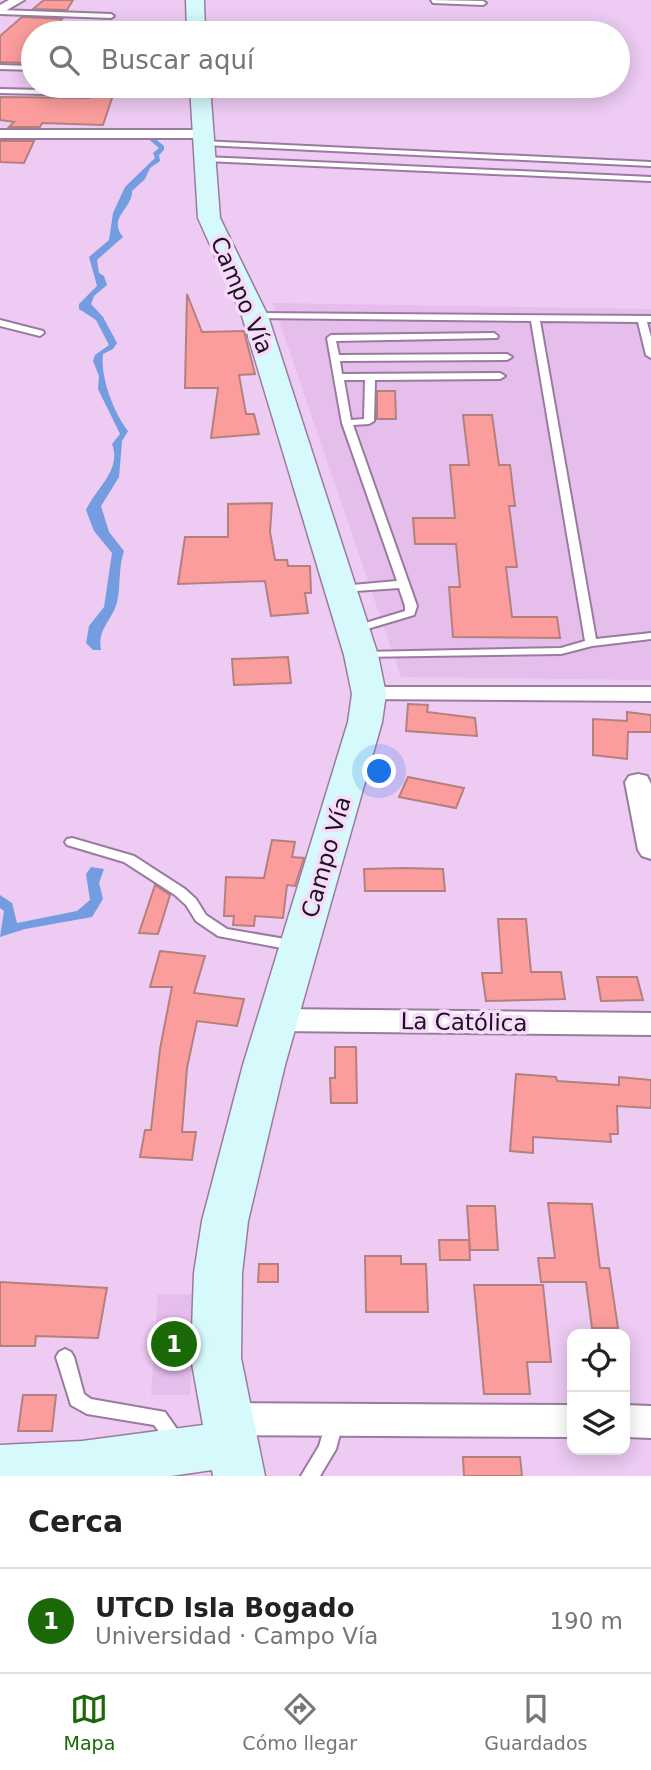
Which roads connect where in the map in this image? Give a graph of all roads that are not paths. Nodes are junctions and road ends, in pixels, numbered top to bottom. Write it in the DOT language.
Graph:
graph roads {
  1 [pos="18,0"];
  2 [pos="195,0"];
  3 [pos="433,2"];
  4 [pos="483,3"];
  5 [pos="0,11"];
  6 [pos="111,16"];
  7 [pos="196,21"];
  8 [pos="0,67"];
  9 [pos="21,68"];
  10 [pos="0,91"];
  11 [pos="21,91"];
  12 [pos="201,98"];
  13 [pos="0,134"];
  14 [pos="205,145"];
  15 [pos="651,164"];
  16 [pos="651,179"];
  17 [pos="254,316"];
  18 [pos="535,318"];
  19 [pos="647,319"];
  20 [pos="0,323"];
  21 [pos="40,333"];
  22 [pos="494,336"];
  23 [pos="651,355"];
  24 [pos="507,357"];
  25 [pos="335,358"];
  26 [pos="500,376"];
  27 [pos="338,377"];
  28 [pos="370,377"];
  29 [pos="347,423"];
  30 [pos="403,584"];
  31 [pos="341,590"];
  32 [pos="651,636"];
  33 [pos="357,643"];
  34 [pos="591,643"];
  35 [pos="369,694"];
  36 [pos="651,694"];
  37 [pos="638,782"];
  38 [pos="72,842"];
  39 [pos="651,850"];
  40 [pos="301,946"];
  41 [pos="278,1020"];
  42 [pos="651,1024"];
  43 [pos="65,1357"];
  44 [pos="335,1419"];
  45 [pos="567,1421"];
  46 [pos="630,1422"];
  47 [pos="651,1422"];
  48 [pos="233,1446"];
  49 [pos="182,1451"];
  50 [pos="14,1471"];
  51 [pos="310,1476"];
  1 -- 5 [label="street"];
  2 -- 7 [label="street"];
  3 -- 4 [label="lane"];
  5 -- 6 [label="lane"];
  8 -- 9 [label="lane"];
  10 -- 11 [label="lane"];
  12 -- 14 [label="street, Campo Vía"];
  13 -- 14 [label="street"];
  14 -- 15 [label="lane"];
  14 -- 16 [label="lane"];
  14 -- 17 [label="street, Campo Vía"];
  17 -- 18 [label="lane"];
  17 -- 31 [label="street, Campo Vía"];
  18 -- 19 [label="lane"];
  18 -- 34 [label="lane"];
  19 -- 23 [label="lane"];
  20 -- 21 [label="lane"];
  22 -- 25 [label="lane"];
  24 -- 25 [label="lane"];
  25 -- 27 [label="lane"];
  26 -- 28 [label="lane"];
  27 -- 28 [label="lane"];
  27 -- 29 [label="lane"];
  28 -- 29 [label="lane"];
  29 -- 30 [label="lane"];
  30 -- 31 [label="lane"];
  30 -- 33 [label="lane"];
  31 -- 33 [label="street, Campo Vía"];
  32 -- 34 [label="lane"];
  33 -- 34 [label="lane"];
  33 -- 35 [label="street, Campo Vía"];
  35 -- 36 [label="street"];
  35 -- 40 [label="street, Campo Vía"];
  37 -- 39 [label="street"];
  38 -- 40 [label="lane"];
  40 -- 41 [label="street, Campo Vía"];
  41 -- 42 [label="street, La Católica"];
  41 -- 48 [label="street, Campo Vía"];
  43 -- 49 [label="lane"];
  44 -- 45 [label="street"];
  44 -- 48 [label="street"];
  44 -- 51 [label="lane"];
  46 -- 47 [label="street"];
  48 -- 49 [label="street"];
  49 -- 50 [label="street"];
}
